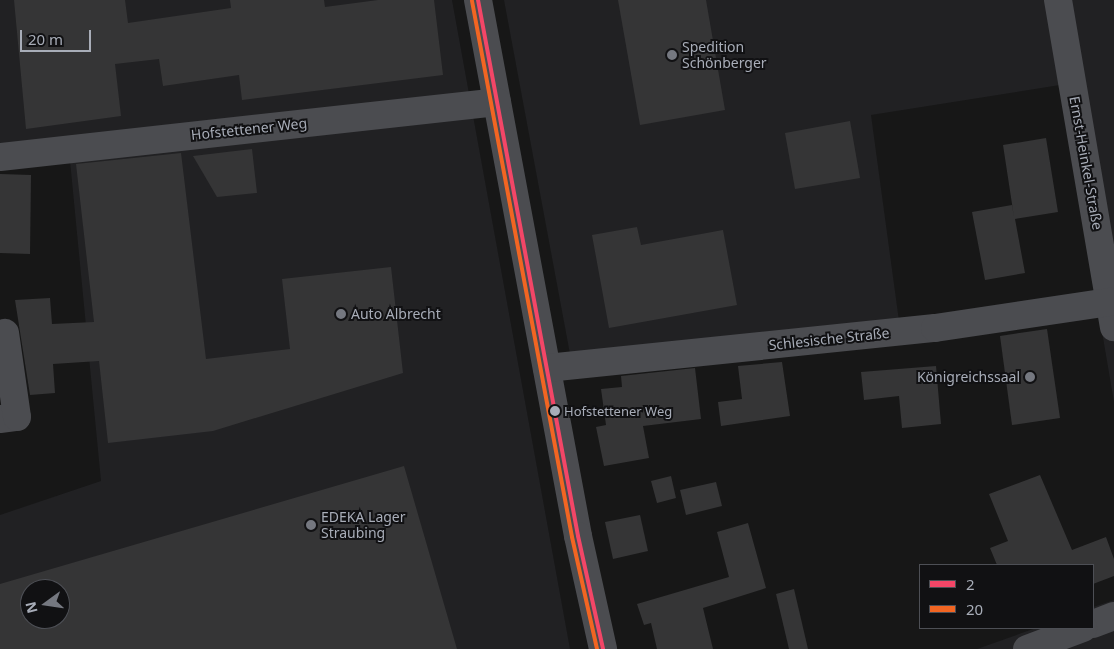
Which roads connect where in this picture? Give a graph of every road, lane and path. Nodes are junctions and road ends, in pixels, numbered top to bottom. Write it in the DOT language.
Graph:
graph roads {
  1 [pos="478,0"];
  2 [pos="1058,0"];
  3 [pos="497,102"];
  4 [pos="0,157"];
  5 [pos="1112,314"];
  6 [pos="5,334"];
  7 [pos="547,368"];
  8 [pos="0,419"];
  9 [pos="1114,616"];
  10 [pos="1094,624"];
  11 [pos="1080,629"];
  12 [pos="603,649"];
  13 [pos="1026,649"];
  1 -- 3 [label="street"];
  2 -- 5 [label="street, Ernst-Heinkel-Straße"];
  3 -- 4 [label="street, Hofstettener Weg"];
  3 -- 7 [label="street"];
  5 -- 7 [label="street, Schlesische Straße"];
  6 -- 8 [label="street"];
  7 -- 12 [label="street"];
  9 -- 10 [label="street"];
  11 -- 13 [label="street"];
}
